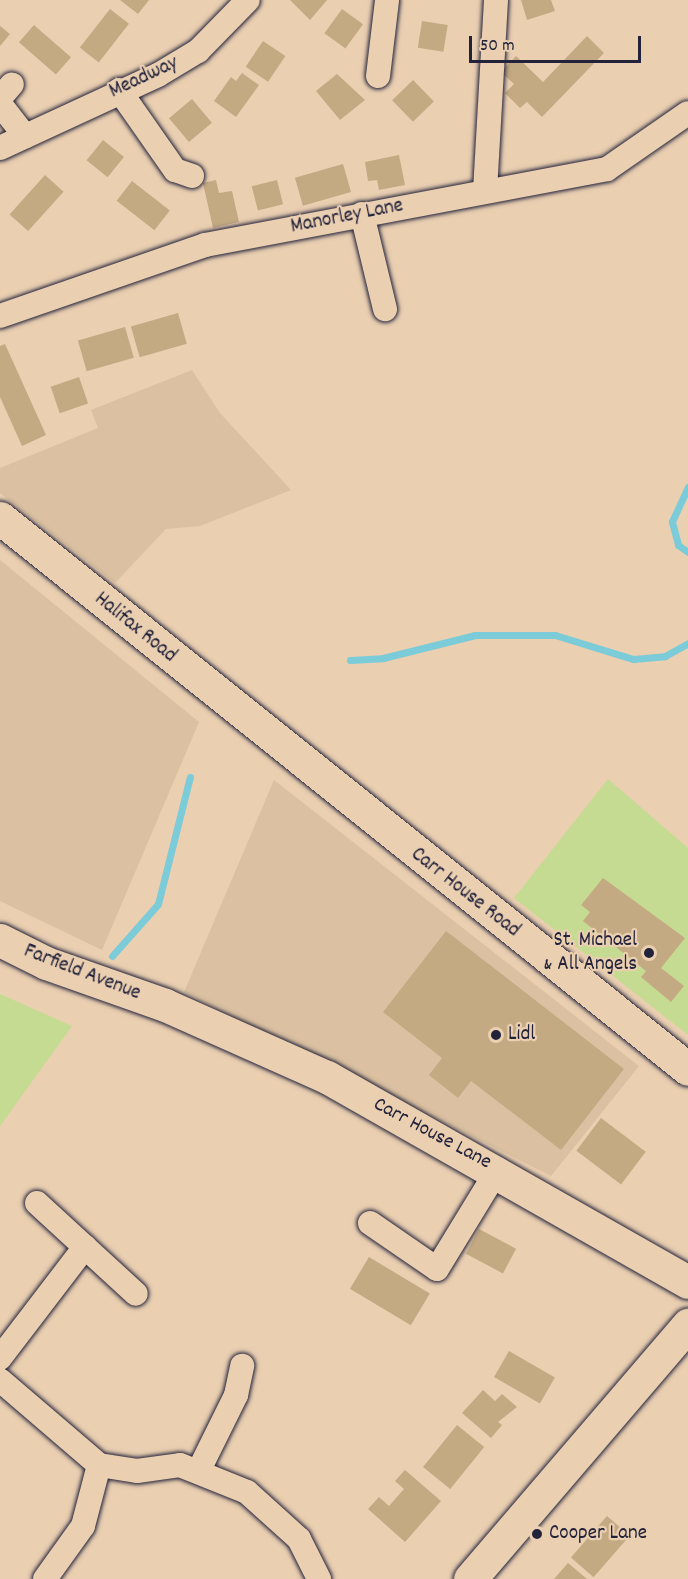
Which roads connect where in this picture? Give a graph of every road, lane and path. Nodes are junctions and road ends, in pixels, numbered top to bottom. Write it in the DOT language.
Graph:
graph roads {
  1 [pos="248,0"];
  2 [pos="387,0"];
  3 [pos="496,0"];
  4 [pos="378,76"];
  5 [pos="119,90"];
  6 [pos="4,95"];
  7 [pos="688,113"];
  8 [pos="25,136"];
  9 [pos="0,148"];
  10 [pos="192,176"];
  11 [pos="485,191"];
  12 [pos="362,214"];
  13 [pos="384,309"];
  14 [pos="0,316"];
  15 [pos="0,518"];
  16 [pos="270,739"];
  17 [pos="0,940"];
  18 [pos="165,1005"];
  19 [pos="688,1069"];
  20 [pos="498,1169"];
  21 [pos="37,1203"];
  22 [pos="370,1223"];
  23 [pos="85,1247"];
  24 [pos="688,1282"];
  25 [pos="136,1294"];
  26 [pos="688,1325"];
  27 [pos="0,1358"];
  28 [pos="242,1366"];
  29 [pos="0,1380"];
  30 [pos="99,1465"];
  31 [pos="199,1470"];
  32 [pos="45,1579"];
  33 [pos="319,1579"];
  34 [pos="470,1579"];
  1 -- 5 [label="street, Meadway"];
  2 -- 4 [label="street"];
  3 -- 11 [label="street"];
  5 -- 8 [label="street, Meadway"];
  5 -- 10 [label="street"];
  6 -- 8 [label="street"];
  7 -- 11 [label="street, Manorley Lane"];
  8 -- 9 [label="street, Meadway"];
  11 -- 12 [label="street, Manorley Lane"];
  12 -- 13 [label="street"];
  12 -- 14 [label="street, Manorley Lane"];
  15 -- 16 [label="main road, Halifax Road"];
  16 -- 19 [label="main road, Carr House Road"];
  17 -- 18 [label="main road, Farfield Avenue"];
  18 -- 20 [label="main road, Carr House Lane"];
  20 -- 22 [label="street"];
  20 -- 24 [label="main road, Carr House Lane"];
  21 -- 23 [label="street"];
  23 -- 25 [label="street"];
  23 -- 27 [label="street"];
  26 -- 34 [label="main road"];
  28 -- 31 [label="street"];
  29 -- 30 [label="street"];
  30 -- 31 [label="street"];
  30 -- 32 [label="street"];
  31 -- 33 [label="street"];
}
